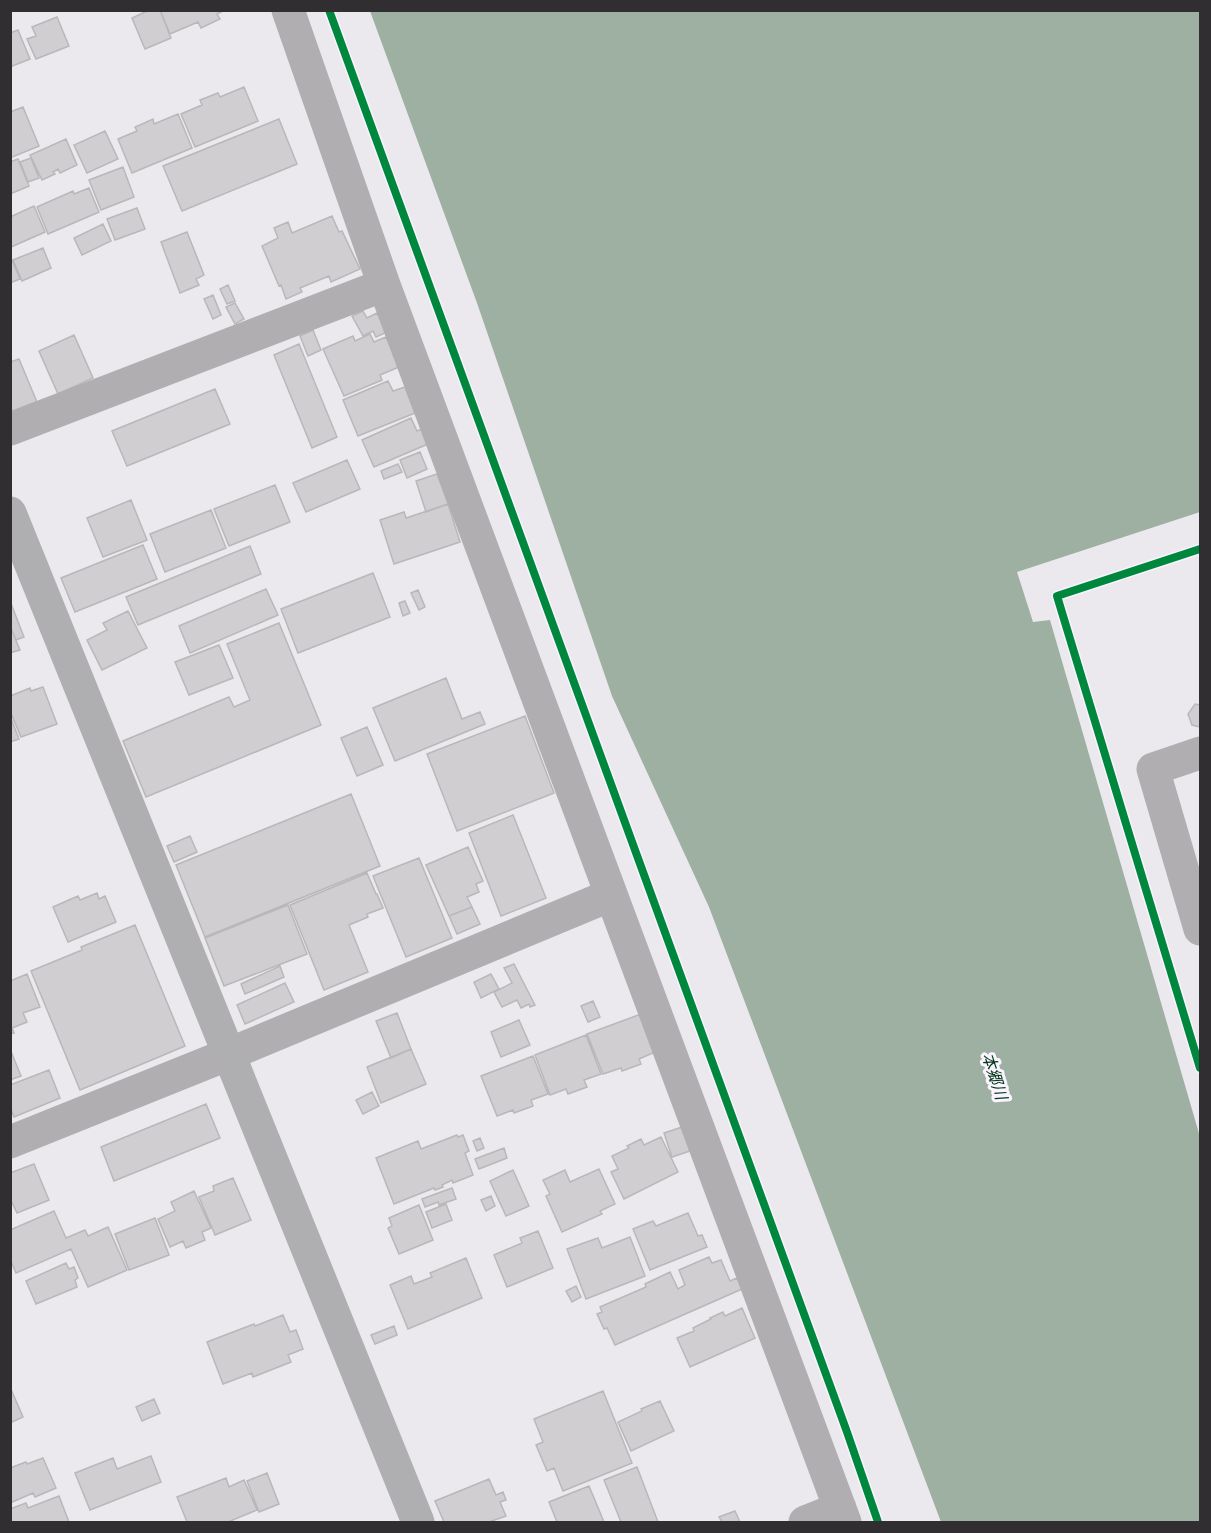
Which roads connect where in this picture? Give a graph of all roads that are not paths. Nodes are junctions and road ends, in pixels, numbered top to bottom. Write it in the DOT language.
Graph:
graph roads {
  1 [pos="288,10"];
  2 [pos="384,285"];
  3 [pos="10,429"];
  4 [pos="10,513"];
  5 [pos="1200,753"];
  6 [pos="611,895"];
  7 [pos="1200,929"];
  8 [pos="229,1054"];
  9 [pos="10,1142"];
  10 [pos="843,1515"];
  11 [pos="418,1522"];
  12 [pos="805,1522"];
  1 -- 2 [label="street"];
  2 -- 3 [label="street"];
  2 -- 6 [label="street"];
  4 -- 8 [label="street"];
  5 -- 7 [label="street"];
  6 -- 8 [label="street"];
  6 -- 10 [label="street"];
  8 -- 9 [label="street"];
  8 -- 11 [label="street"];
  10 -- 12 [label="street"];
}
